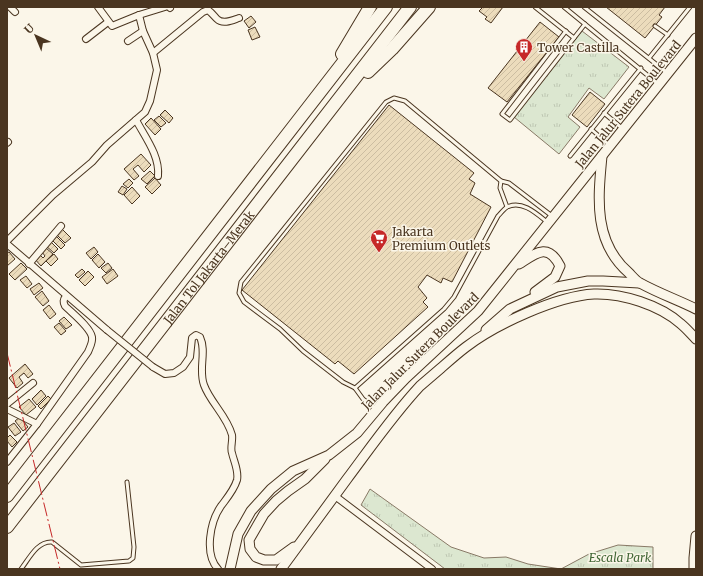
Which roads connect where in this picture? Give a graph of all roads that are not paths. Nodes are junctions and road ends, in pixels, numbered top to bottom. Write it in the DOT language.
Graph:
graph roads {
  1 [pos="10,7"];
  2 [pos="98,7"];
  3 [pos="168,7"];
  4 [pos="370,7"];
  5 [pos="386,7"];
  6 [pos="410,7"];
  7 [pos="429,7"];
  8 [pos="535,7"];
  9 [pos="564,7"];
  10 [pos="584,7"];
  11 [pos="690,7"];
  12 [pos="15,12"];
  13 [pos="139,15"];
  14 [pos="239,18"];
  15 [pos="108,22"];
  16 [pos="585,24"];
  17 [pos="655,26"];
  18 [pos="143,31"];
  19 [pos="566,31"];
  20 [pos="668,35"];
  21 [pos="574,38"];
  22 [pos="696,38"];
  23 [pos="86,39"];
  24 [pos="128,41"];
  25 [pos="153,53"];
  26 [pos="649,58"];
  27 [pos="641,68"];
  28 [pos="668,73"];
  29 [pos="659,84"];
  30 [pos="314,99"];
  31 [pos="339,100"];
  32 [pos="604,113"];
  33 [pos="136,120"];
  34 [pos="592,129"];
  35 [pos="623,129"];
  36 [pos="610,145"];
  37 [pos="570,156"];
  38 [pos="602,156"];
  39 [pos="158,176"];
  40 [pos="501,181"];
  41 [pos="507,207"];
  42 [pos="550,220"];
  43 [pos="61,226"];
  44 [pos="7,242"];
  45 [pos="29,264"];
  46 [pos="504,279"];
  47 [pos="639,283"];
  48 [pos="66,296"];
  49 [pos="510,309"];
  50 [pos="696,309"];
  51 [pos="696,339"];
  52 [pos="467,346"];
  53 [pos="33,383"];
  54 [pos="355,388"];
  55 [pos="7,404"];
  56 [pos="7,409"];
  57 [pos="376,410"];
  58 [pos="37,424"];
  59 [pos="329,455"];
  60 [pos="7,462"];
  61 [pos="126,482"];
  62 [pos="7,496"];
  63 [pos="335,496"];
  64 [pos="7,527"];
  65 [pos="696,536"];
  66 [pos="300,543"];
  67 [pos="81,567"];
  68 [pos="21,569"];
  69 [pos="218,569"];
  70 [pos="230,569"];
  71 [pos="281,569"];
  72 [pos="432,569"];
  73 [pos="694,569"];
  1 -- 12 [label="street"];
  2 -- 15 [label="street"];
  3 -- 13 [label="street"];
  4 -- 30 [label="highway"];
  5 -- 30 [label="highway, Jalan Tol Jakarta–Merak"];
  6 -- 31 [label="highway, Jalan Tol Jakarta–Merak"];
  7 -- 31 [label="highway"];
  8 -- 19 [label="lane"];
  9 -- 16 [label="lane"];
  10 -- 26 [label="lane"];
  11 -- 20 [label="lane"];
  13 -- 15 [label="street"];
  13 -- 18 [label="street"];
  14 -- 25 [label="street"];
  15 -- 23 [label="street"];
  16 -- 21 [label="lane"];
  16 -- 27 [label="lane"];
  17 -- 20 [label="lane"];
  18 -- 24 [label="street"];
  18 -- 25 [label="street"];
  19 -- 21 [label="lane"];
  19 -- 21 [label="lane"];
  20 -- 26 [label="lane"];
  22 -- 28 [label="main road, Jalan Jalur Sutera Boulevard"];
  25 -- 33 [label="street"];
  26 -- 28 [label="lane"];
  27 -- 29 [label="lane"];
  27 -- 32 [label="lane"];
  28 -- 29 [label="main road, Jalan Jalur Sutera Boulevard"];
  29 -- 35 [label="main road, Jalan Jalur Sutera Boulevard"];
  30 -- 62 [label="highway, Jalan Tol Jakarta–Merak"];
  31 -- 64 [label="highway, Jalan Tol Jakarta–Merak"];
  32 -- 34 [label="lane"];
  32 -- 35 [label="lane"];
  33 -- 39 [label="street"];
  33 -- 44 [label="street"];
  34 -- 36 [label="lane"];
  34 -- 37 [label="lane"];
  35 -- 36 [label="main road, Jalan Jalur Sutera Boulevard"];
  36 -- 38 [label="main road, Jalan Jalur Sutera Boulevard"];
  38 -- 42 [label="main road, Jalan Jalur Sutera Boulevard"];
  38 -- 47 [label="main road"];
  40 -- 41 [label="lane"];
  40 -- 42 [label="lane"];
  40 -- 54 [label="lane"];
  41 -- 42 [label="lane"];
  41 -- 54 [label="lane"];
  42 -- 46 [label="main road, Jalan Jalur Sutera Boulevard"];
  43 -- 45 [label="street"];
  44 -- 45 [label="street"];
  45 -- 48 [label="street"];
  46 -- 49 [label="main road"];
  46 -- 57 [label="main road, Jalan Jalur Sutera Boulevard"];
  47 -- 49 [label="main road"];
  47 -- 50 [label="main road"];
  48 -- 58 [label="street"];
  48 -- 69 [label="street, bridge"];
  49 -- 52 [label="main road"];
  51 -- 52 [label="main road, Jalan Jalur Sutera Boulevard"];
  52 -- 63 [label="main road, Jalan Jalur Sutera Boulevard"];
  53 -- 55 [label="street"];
  54 -- 57 [label="lane"];
  56 -- 58 [label="street"];
  57 -- 59 [label="main road, Jalan Jalur Sutera Boulevard"];
  58 -- 60 [label="street"];
  59 -- 66 [label="main road"];
  59 -- 70 [label="main road, Jalan Jalur Sutera Boulevard"];
  61 -- 67 [label="lane"];
  63 -- 66 [label="main road, Jalan Jalur Sutera Boulevard"];
  63 -- 72 [label="street"];
  65 -- 73 [label="main road"];
  66 -- 71 [label="main road, Jalan Jalur Sutera Boulevard"];
  67 -- 68 [label="lane"];
}
